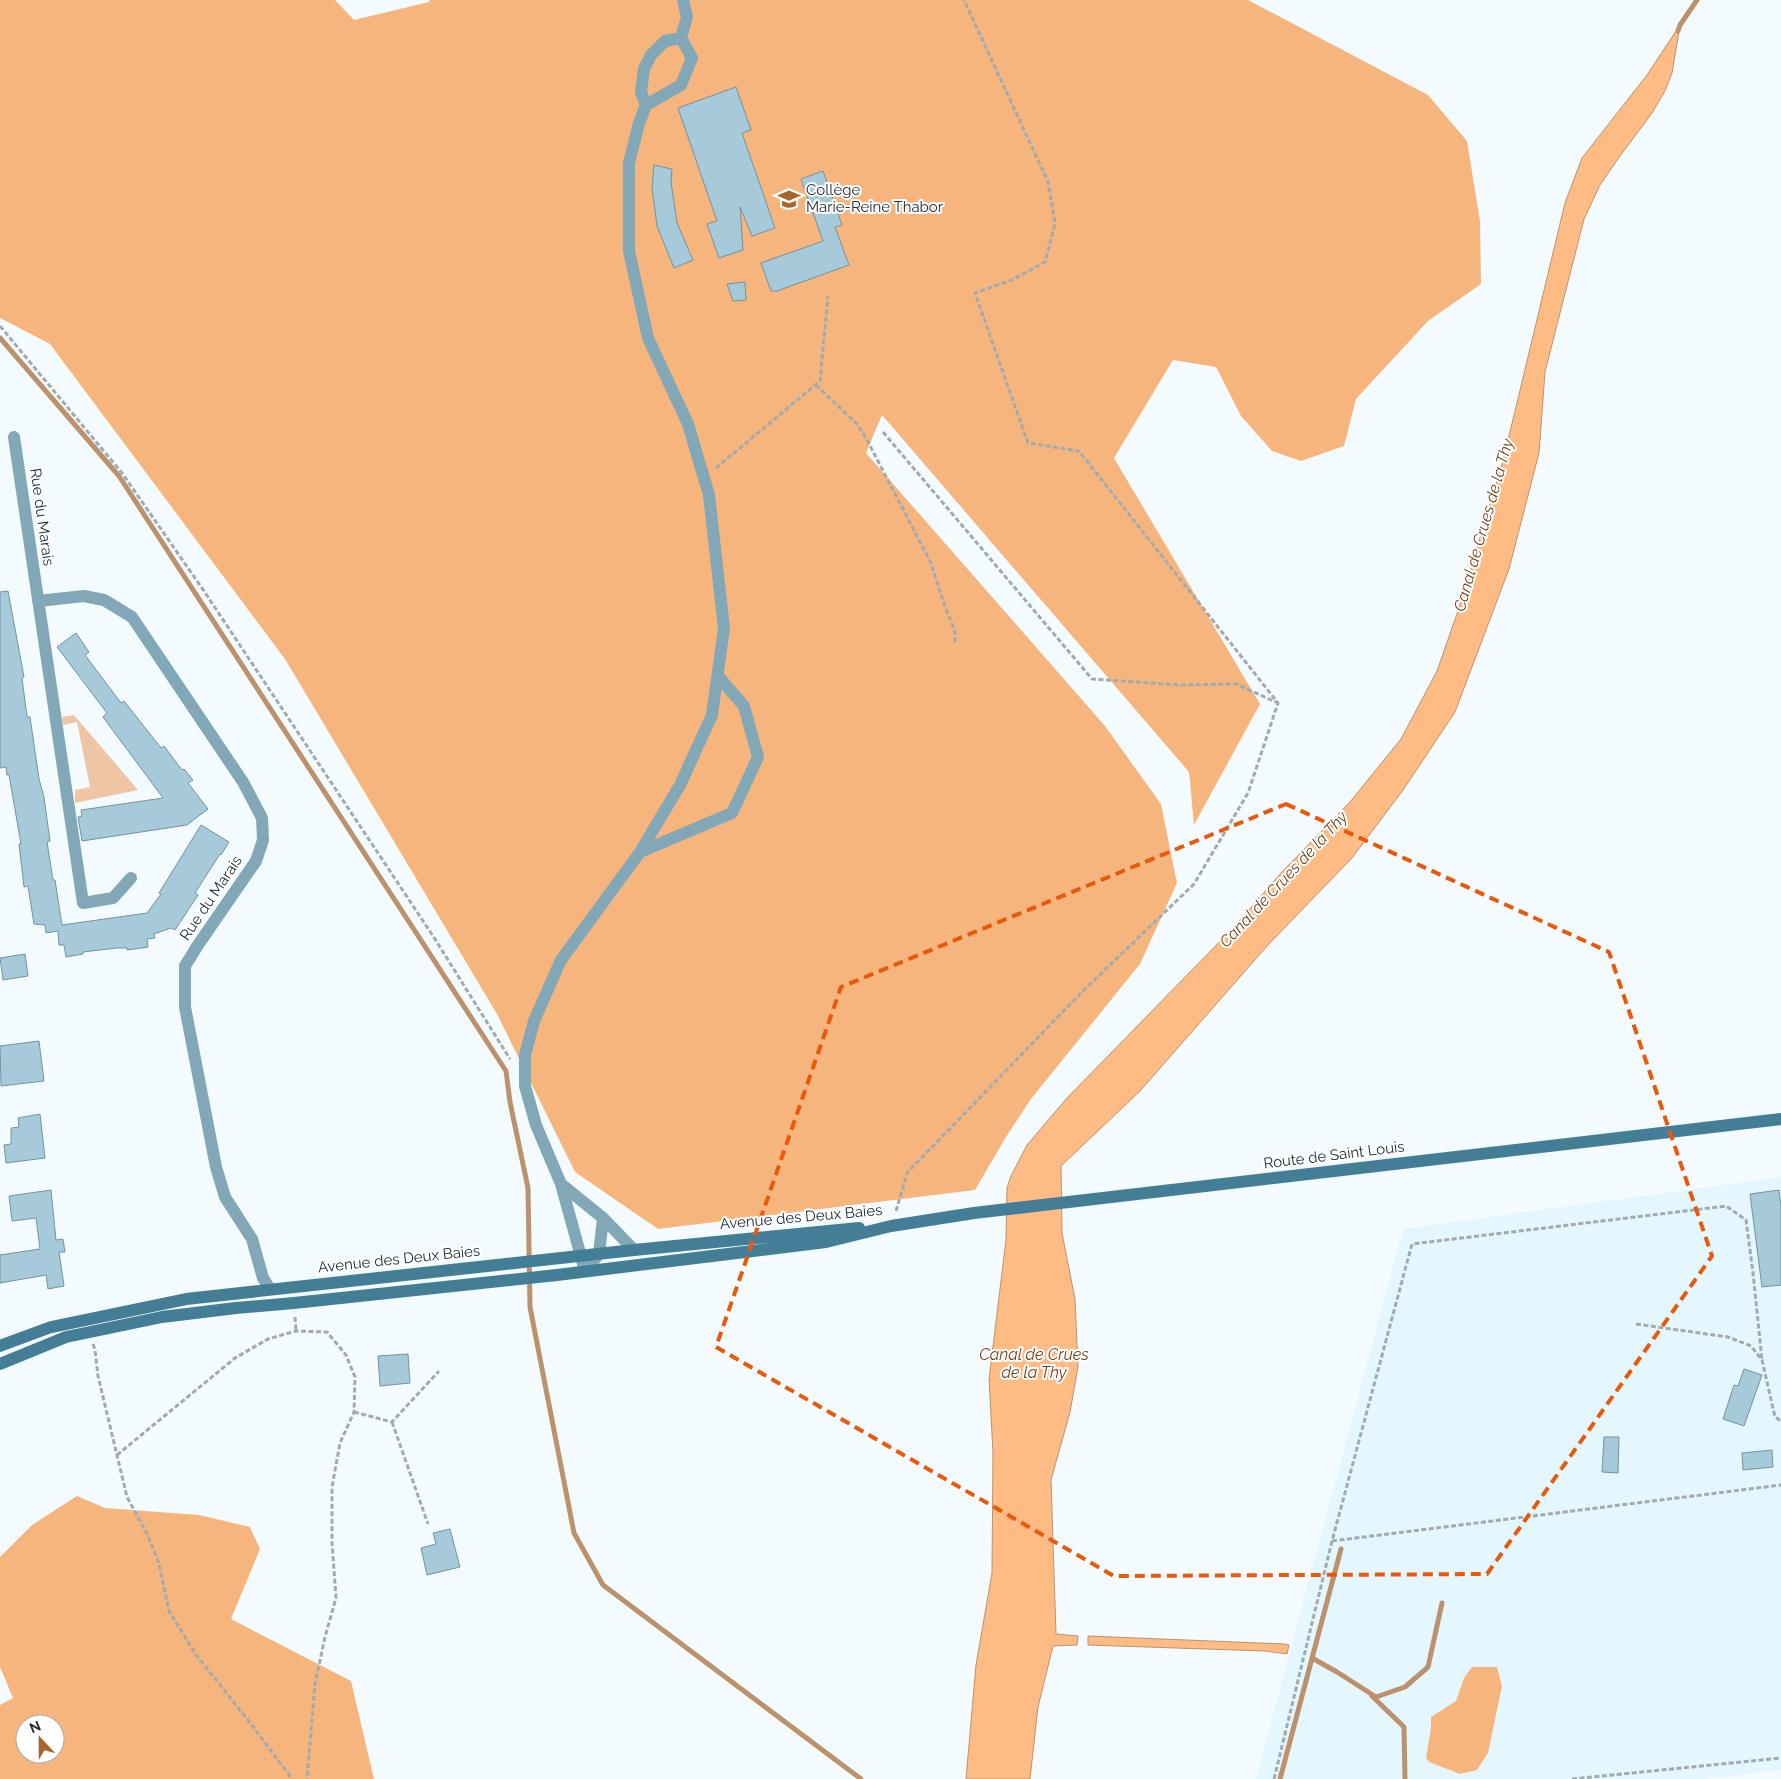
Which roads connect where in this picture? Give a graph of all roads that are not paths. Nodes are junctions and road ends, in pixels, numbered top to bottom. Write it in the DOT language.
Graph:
graph roads {
  1 [pos="683,0"];
  2 [pos="681,38"];
  3 [pos="646,105"];
  4 [pos="14,437"];
  5 [pos="38,602"];
  6 [pos="718,676"];
  7 [pos="640,852"];
  8 [pos="131,878"];
  9 [pos="1781,1119"];
  10 [pos="561,1184"];
  11 [pos="603,1218"];
  12 [pos="891,1226"];
  13 [pos="634,1250"];
  14 [pos="599,1254"];
  15 [pos="581,1256"];
  16 [pos="585,1271"];
  17 [pos="270,1289"];
  18 [pos="0,1346"];
  19 [pos="0,1364"];
  1 -- 2 [label="street"];
  2 -- 3 [label="street"];
  2 -- 3 [label="street"];
  3 -- 6 [label="street"];
  4 -- 5 [label="street, Rue du Marais"];
  5 -- 8 [label="street, Rue du Marais"];
  5 -- 17 [label="street, Rue du Marais"];
  6 -- 7 [label="street"];
  6 -- 7 [label="street"];
  7 -- 10 [label="street"];
  9 -- 12 [label="main road, Route de Saint Louis"];
  10 -- 11 [label="street"];
  10 -- 15 [label="street"];
  11 -- 13 [label="street"];
  11 -- 14 [label="street"];
  12 -- 13 [label="main road, Avenue des Deux Baies"];
  12 -- 16 [label="main road, Avenue des Deux Baies"];
  13 -- 14 [label="main road, Avenue des Deux Baies"];
  14 -- 15 [label="main road, Avenue des Deux Baies"];
  14 -- 16 [label="street"];
  15 -- 16 [label="street"];
  15 -- 17 [label="main road, Avenue des Deux Baies"];
  16 -- 19 [label="main road, Avenue des Deux Baies"];
  17 -- 18 [label="main road, Avenue des Deux Baies"];
}
